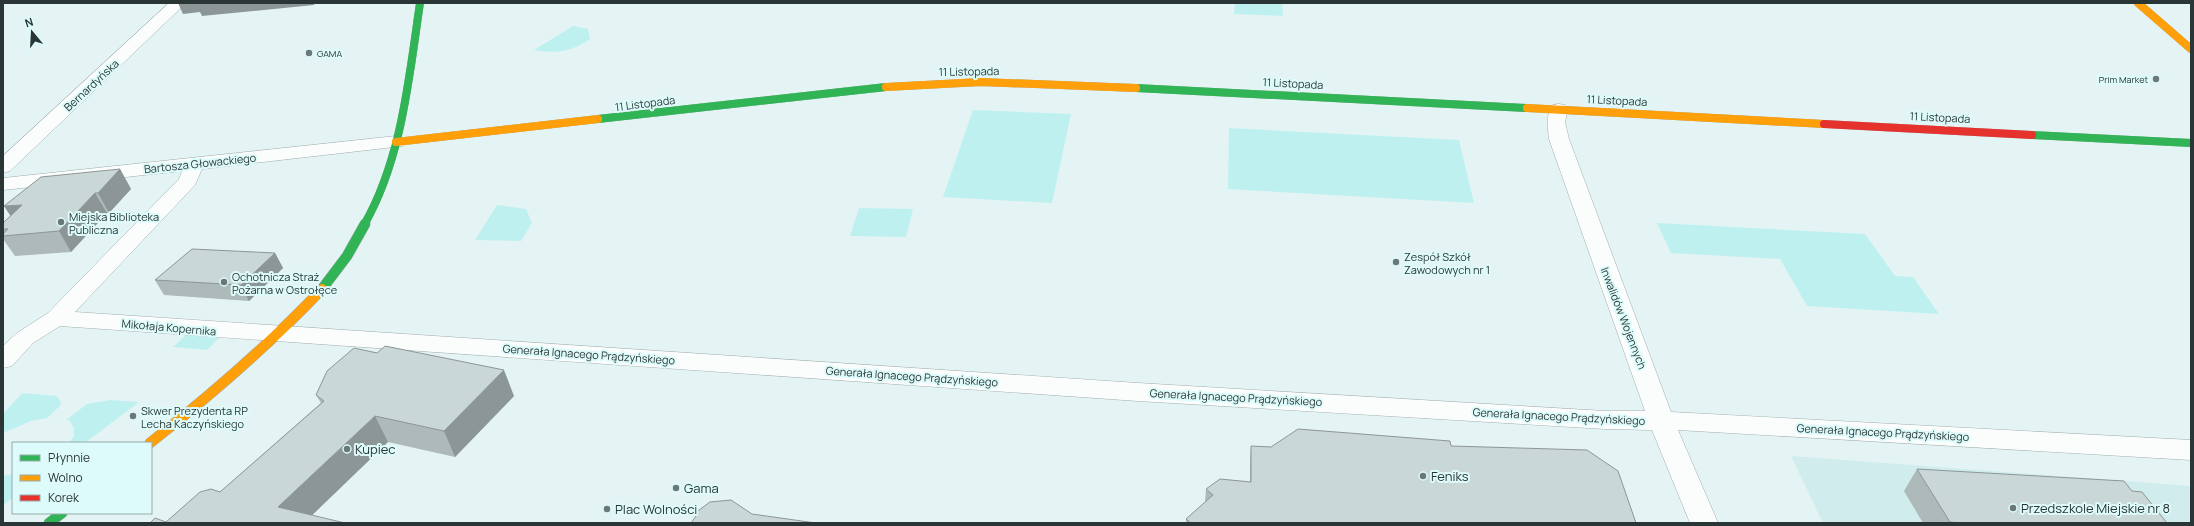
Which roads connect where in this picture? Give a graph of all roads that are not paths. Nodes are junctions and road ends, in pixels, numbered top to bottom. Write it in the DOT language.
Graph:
graph roads {
  1 [pos="178,3"];
  2 [pos="420,3"];
  3 [pos="2138,3"];
  4 [pos="2191,49"];
  5 [pos="1559,109"];
  6 [pos="396,142"];
  7 [pos="2191,143"];
  8 [pos="194,163"];
  9 [pos="3,167"];
  10 [pos="3,184"];
  11 [pos="56,318"];
  12 [pos="281,335"];
  13 [pos="3,360"];
  14 [pos="1661,420"];
  15 [pos="151,442"];
  16 [pos="2191,450"];
  17 [pos="61,514"];
  18 [pos="49,523"];
  19 [pos="1704,523"];
  1 -- 9 [label="street, Bernardyńska"];
  2 -- 6 [label="street"];
  3 -- 4 [label="street"];
  5 -- 6 [label="street, 11 Listopada"];
  5 -- 7 [label="street, 11 Listopada"];
  5 -- 14 [label="street, Inwalidów Wojennych"];
  6 -- 8 [label="street, Bartosza Głowackiego"];
  6 -- 12 [label="street"];
  8 -- 10 [label="street, Bartosza Głowackiego"];
  8 -- 11 [label="street"];
  11 -- 12 [label="street, Mikołaja Kopernika"];
  11 -- 13 [label="street"];
  12 -- 14 [label="street, Generała Ignacego Prądzyńskiego"];
  12 -- 15 [label="street"];
  14 -- 16 [label="street, Generała Ignacego Prądzyńskiego"];
  14 -- 19 [label="street, Inwalidów Wojennych"];
  17 -- 18 [label="street"];
}
